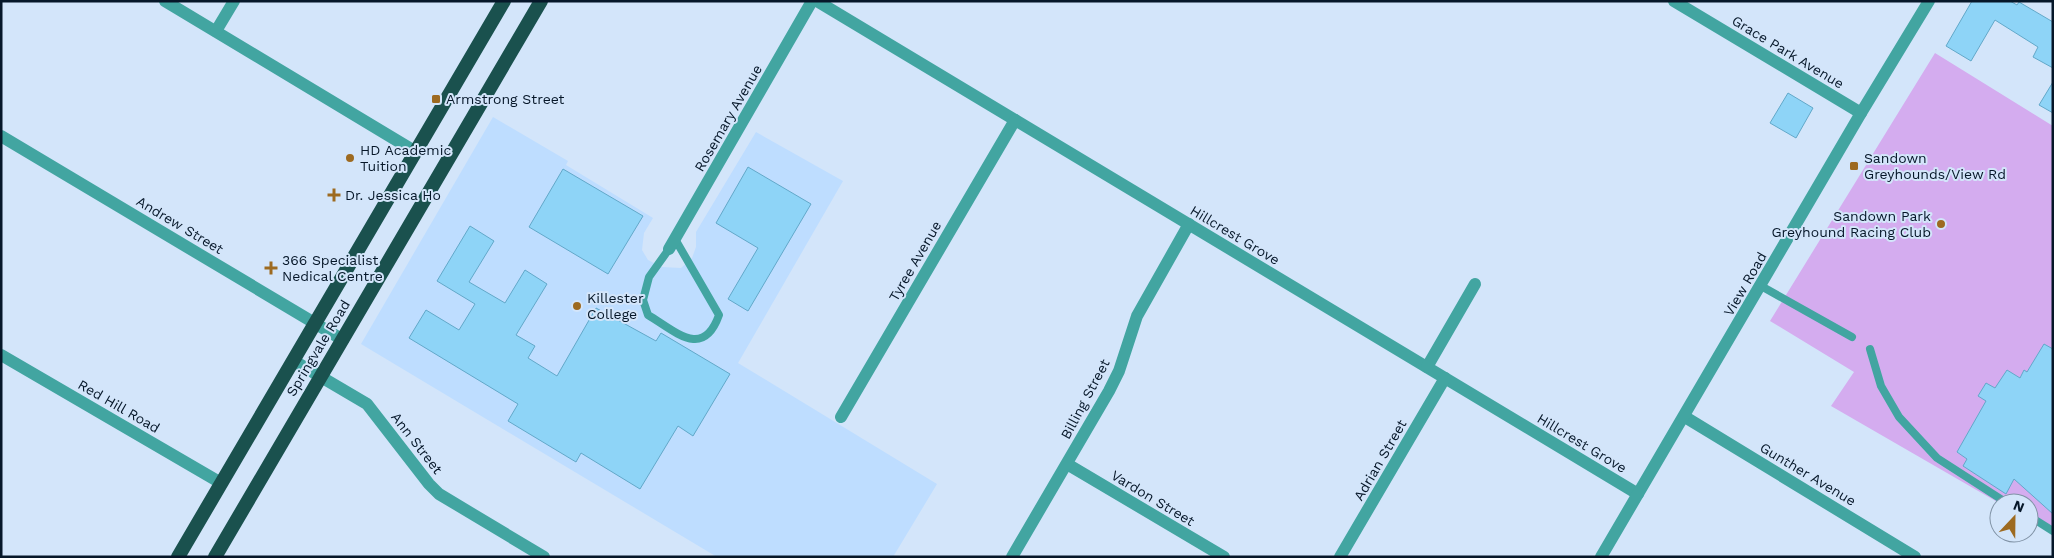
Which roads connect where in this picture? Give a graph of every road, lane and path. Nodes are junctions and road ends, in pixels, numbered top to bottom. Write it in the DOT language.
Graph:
graph roads {
  1 [pos="165,1"];
  2 [pos="234,1"];
  3 [pos="504,1"];
  4 [pos="541,1"];
  5 [pos="812,1"];
  6 [pos="817,1"];
  7 [pos="1674,1"];
  8 [pos="1929,1"];
  9 [pos="216,31"];
  10 [pos="1861,113"];
  11 [pos="1015,120"];
  12 [pos="1,136"];
  13 [pos="416,152"];
  14 [pos="1189,224"];
  15 [pos="672,244"];
  16 [pos="1475,284"];
  17 [pos="1762,286"];
  18 [pos="316,324"];
  19 [pos="1852,338"];
  20 [pos="343,340"];
  21 [pos="1870,349"];
  22 [pos="1,355"];
  23 [pos="294,361"];
  24 [pos="1427,367"];
  25 [pos="321,376"];
  26 [pos="1445,378"];
  27 [pos="841,417"];
  28 [pos="1684,417"];
  29 [pos="1067,464"];
  30 [pos="221,483"];
  31 [pos="1991,493"];
  32 [pos="1638,494"];
  33 [pos="2039,522"];
  34 [pos="2053,531"];
  35 [pos="1604,556"];
  36 [pos="178,557"];
  37 [pos="215,557"];
  38 [pos="544,557"];
  39 [pos="1012,557"];
  40 [pos="1224,557"];
  41 [pos="1340,557"];
  42 [pos="1915,557"];
  1 -- 9 [label="street"];
  2 -- 9 [label="street"];
  3 -- 13 [label="highway, Springvale Road"];
  4 -- 20 [label="highway, Springvale Road"];
  5 -- 15 [label="street, Rosemary Avenue"];
  6 -- 11 [label="street, Hillcrest Grove"];
  7 -- 10 [label="street, Grace Park Avenue"];
  8 -- 10 [label="street, View Road"];
  9 -- 13 [label="street"];
  10 -- 17 [label="street, View Road"];
  11 -- 14 [label="street, Hillcrest Grove"];
  11 -- 27 [label="street, Tyree Avenue"];
  12 -- 18 [label="street, Andrew Street"];
  13 -- 18 [label="highway, Springvale Road"];
  14 -- 24 [label="street, Hillcrest Grove"];
  14 -- 29 [label="street, Billing Street"];
  15 -- 15 [label="lane"];
  16 -- 24 [label="street"];
  17 -- 19 [label="lane"];
  17 -- 28 [label="street, View Road"];
  18 -- 20 [label="street, Andrew Street"];
  18 -- 23 [label="highway, Springvale Road"];
  20 -- 25 [label="highway, Springvale Road"];
  21 -- 31 [label="lane"];
  22 -- 30 [label="street, Red Hill Road"];
  23 -- 25 [label="street, Ann Street"];
  23 -- 30 [label="highway, Springvale Road"];
  24 -- 26 [label="street, Hillcrest Grove"];
  25 -- 37 [label="highway, Springvale Road"];
  25 -- 38 [label="street, Ann Street"];
  26 -- 32 [label="street, Hillcrest Grove"];
  26 -- 41 [label="street, Adrian Street"];
  28 -- 32 [label="street, View Road"];
  28 -- 42 [label="street, Gunther Avenue"];
  29 -- 39 [label="street, Billing Street"];
  29 -- 40 [label="street, Vardon Street"];
  30 -- 36 [label="highway, Springvale Road"];
  32 -- 35 [label="street, View Road"];
  33 -- 34 [label="lane"];
}
